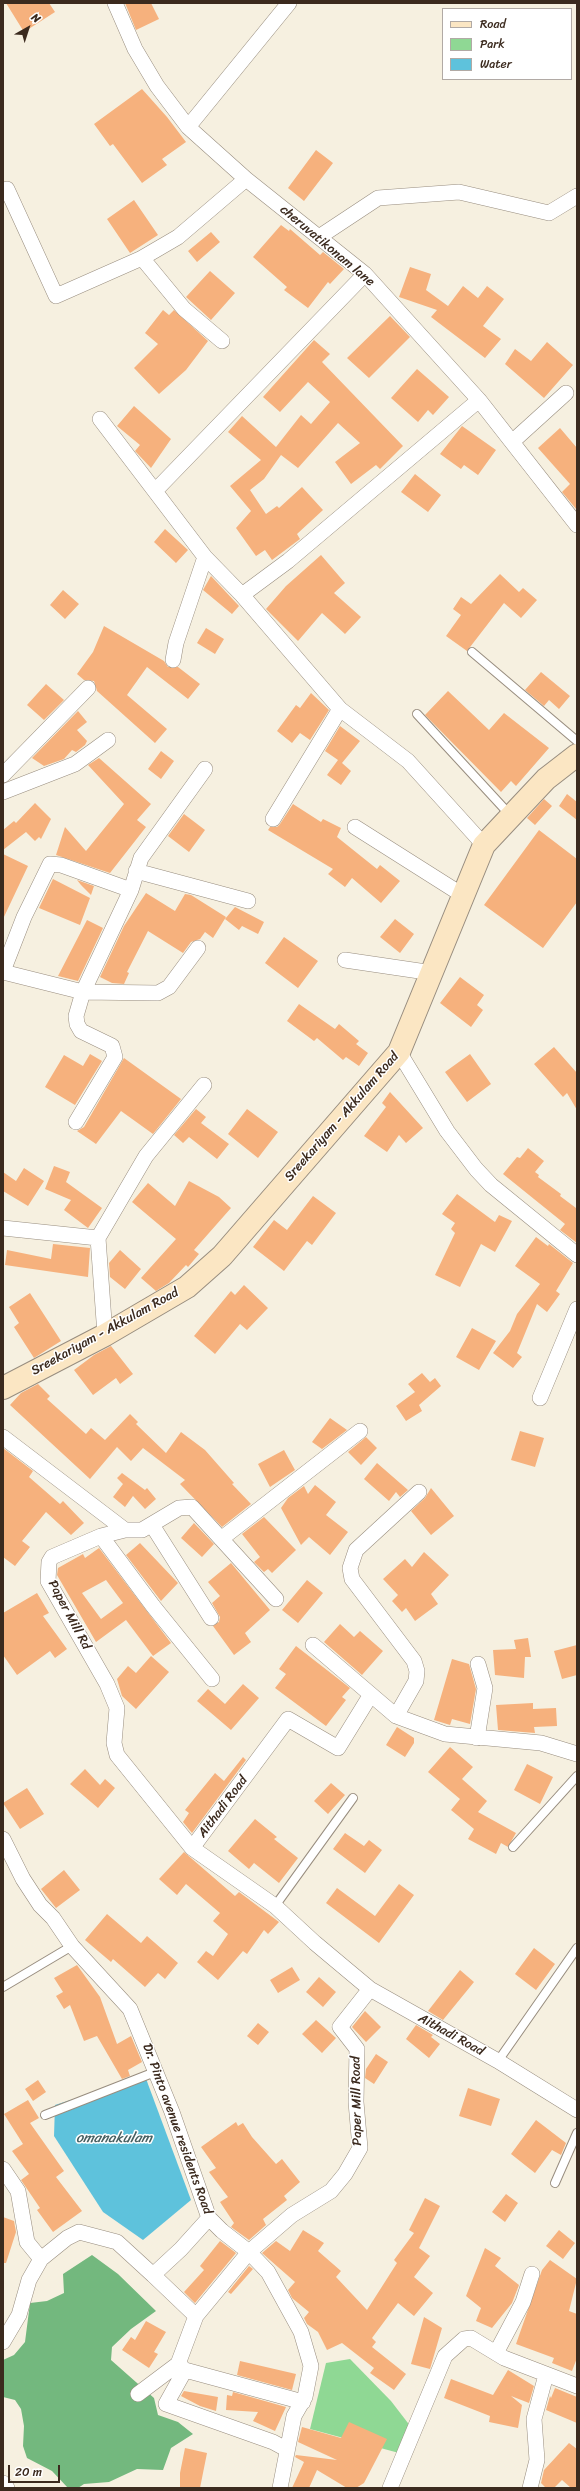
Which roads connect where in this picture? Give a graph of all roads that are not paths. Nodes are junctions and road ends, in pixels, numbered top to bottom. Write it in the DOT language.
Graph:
graph roads {
  1 [pos="115,3"];
  2 [pos="289,3"];
  3 [pos="188,127"];
  4 [pos="246,179"];
  5 [pos="7,189"];
  6 [pos="577,196"];
  7 [pos="319,237"];
  8 [pos="142,258"];
  9 [pos="365,274"];
  10 [pos="222,341"];
  11 [pos="566,393"];
  12 [pos="479,400"];
  13 [pos="100,419"];
  14 [pos="512,442"];
  15 [pos="155,491"];
  16 [pos="577,525"];
  17 [pos="205,558"];
  18 [pos="242,595"];
  19 [pos="472,652"];
  20 [pos="173,660"];
  21 [pos="88,688"];
  22 [pos="340,709"];
  23 [pos="418,714"];
  24 [pos="108,740"];
  25 [pos="577,741"];
  26 [pos="577,755"];
  27 [pos="205,770"];
  28 [pos="3,775"];
  29 [pos="3,792"];
  30 [pos="512,816"];
  31 [pos="273,820"];
  32 [pos="355,827"];
  33 [pos="484,845"];
  34 [pos="136,871"];
  35 [pos="131,890"];
  36 [pos="464,896"];
  37 [pos="248,901"];
  38 [pos="198,948"];
  39 [pos="345,960"];
  40 [pos="3,971"];
  41 [pos="433,973"];
  42 [pos="83,992"];
  43 [pos="399,1052"];
  44 [pos="204,1085"];
  45 [pos="76,1122"];
  46 [pos="3,1228"];
  47 [pos="98,1238"];
  48 [pos="577,1255"];
  49 [pos="577,1309"];
  50 [pos="105,1335"];
  51 [pos="3,1388"];
  52 [pos="540,1398"];
  53 [pos="360,1431"];
  54 [pos="3,1437"];
  55 [pos="419,1492"];
  56 [pos="152,1525"];
  57 [pos="125,1530"];
  58 [pos="100,1536"];
  59 [pos="222,1539"];
  60 [pos="276,1599"];
  61 [pos="210,1618"];
  62 [pos="313,1645"];
  63 [pos="478,1664"];
  64 [pos="212,1679"];
  65 [pos="370,1696"];
  66 [pos="396,1716"];
  67 [pos="477,1738"];
  68 [pos="577,1754"];
  69 [pos="577,1776"];
  70 [pos="353,1798"];
  71 [pos="3,1840"];
  72 [pos="513,1847"];
  73 [pos="192,1848"];
  74 [pos="275,1906"];
  75 [pos="72,1946"];
  76 [pos="577,1948"];
  77 [pos="3,1987"];
  78 [pos="370,1989"];
  79 [pos="498,2061"];
  80 [pos="155,2072"];
  81 [pos="577,2110"];
  82 [pos="45,2115"];
  83 [pos="577,2133"];
  84 [pos="3,2169"];
  85 [pos="555,2183"];
  86 [pos="209,2218"];
  87 [pos="249,2252"];
  88 [pos="41,2259"];
  89 [pos="532,2274"];
  90 [pos="152,2275"];
  91 [pos="196,2316"];
  92 [pos="3,2342"];
  93 [pos="496,2353"];
  94 [pos="181,2367"];
  95 [pos="546,2375"];
  96 [pos="577,2386"];
  97 [pos="138,2394"];
  98 [pos="303,2402"];
  99 [pos="286,2449"];
  100 [pos="3,2483"];
  101 [pos="7,2488"];
  102 [pos="280,2488"];
  103 [pos="390,2488"];
  104 [pos="530,2488"];
  1 -- 3 [label="street, cheruvatikonam lane"];
  2 -- 3 [label="street"];
  3 -- 4 [label="street, cheruvatikonam lane"];
  4 -- 7 [label="street, cheruvatikonam lane"];
  4 -- 8 [label="street"];
  5 -- 8 [label="street"];
  6 -- 7 [label="street"];
  7 -- 9 [label="street, cheruvatikonam lane"];
  8 -- 10 [label="street"];
  9 -- 12 [label="street, cheruvatikonam lane"];
  9 -- 15 [label="street"];
  11 -- 14 [label="street"];
  12 -- 14 [label="street, cheruvatikonam lane"];
  12 -- 18 [label="street"];
  13 -- 15 [label="street"];
  14 -- 16 [label="street, cheruvatikonam lane"];
  15 -- 17 [label="street"];
  17 -- 18 [label="street"];
  17 -- 20 [label="street"];
  18 -- 22 [label="street"];
  19 -- 25 [label="lane"];
  21 -- 28 [label="street"];
  22 -- 31 [label="street"];
  22 -- 33 [label="street"];
  23 -- 30 [label="lane"];
  24 -- 29 [label="street"];
  26 -- 30 [label="main road, Sreekariyam - Akkulam Road"];
  27 -- 34 [label="street"];
  30 -- 33 [label="main road, Sreekariyam - Akkulam Road"];
  32 -- 36 [label="street"];
  33 -- 36 [label="main road, Sreekariyam - Akkulam Road"];
  34 -- 35 [label="street"];
  34 -- 37 [label="street"];
  35 -- 40 [label="street"];
  35 -- 42 [label="street"];
  36 -- 41 [label="main road, Sreekariyam - Akkulam Road"];
  38 -- 42 [label="street"];
  39 -- 41 [label="street"];
  40 -- 42 [label="street"];
  41 -- 43 [label="main road, Sreekariyam - Akkulam Road"];
  42 -- 45 [label="street"];
  43 -- 48 [label="street"];
  43 -- 50 [label="main road, Sreekariyam - Akkulam Road"];
  44 -- 47 [label="street"];
  46 -- 47 [label="street"];
  47 -- 50 [label="street"];
  49 -- 52 [label="street"];
  50 -- 51 [label="main road, Sreekariyam - Akkulam Road"];
  53 -- 59 [label="street"];
  54 -- 57 [label="street"];
  55 -- 66 [label="street"];
  56 -- 57 [label="street, Paper Mill Rd"];
  56 -- 59 [label="street, Paper Mill Rd"];
  56 -- 61 [label="street"];
  57 -- 58 [label="street, Paper Mill Rd"];
  58 -- 64 [label="street"];
  58 -- 73 [label="street, Paper Mill Rd"];
  59 -- 60 [label="street"];
  62 -- 65 [label="street"];
  63 -- 67 [label="street"];
  65 -- 66 [label="street"];
  65 -- 73 [label="street, Aithadi Road"];
  66 -- 67 [label="street"];
  67 -- 68 [label="street"];
  69 -- 72 [label="lane"];
  70 -- 74 [label="lane"];
  71 -- 75 [label="street, Dr. Pinto avenue residents Road"];
  73 -- 74 [label="street, Aithadi Road"];
  74 -- 78 [label="street, Aithadi Road"];
  75 -- 77 [label="lane"];
  75 -- 80 [label="street, Dr. Pinto avenue residents Road"];
  76 -- 79 [label="lane"];
  78 -- 79 [label="street, Aithadi Road"];
  78 -- 87 [label="street, Paper Mill Road"];
  79 -- 81 [label="street, Aithadi Road"];
  80 -- 82 [label="lane"];
  80 -- 86 [label="street, Dr. Pinto avenue residents Road"];
  83 -- 85 [label="lane"];
  84 -- 88 [label="street"];
  86 -- 87 [label="street, Dr. Pinto avenue residents Road"];
  86 -- 90 [label="street"];
  87 -- 91 [label="street"];
  87 -- 98 [label="street, Dr. Pinto avenue residents Road"];
  88 -- 90 [label="street"];
  88 -- 92 [label="street"];
  89 -- 93 [label="street"];
  90 -- 91 [label="street"];
  91 -- 94 [label="street"];
  93 -- 95 [label="street"];
  93 -- 103 [label="street"];
  94 -- 97 [label="street"];
  94 -- 98 [label="street"];
  94 -- 99 [label="street"];
  95 -- 96 [label="street"];
  95 -- 104 [label="street"];
  98 -- 99 [label="street, Dr. Pinto avenue residents Road"];
  99 -- 102 [label="street, Dr. Pinto avenue residents Road"];
  100 -- 101 [label="street"];
}
